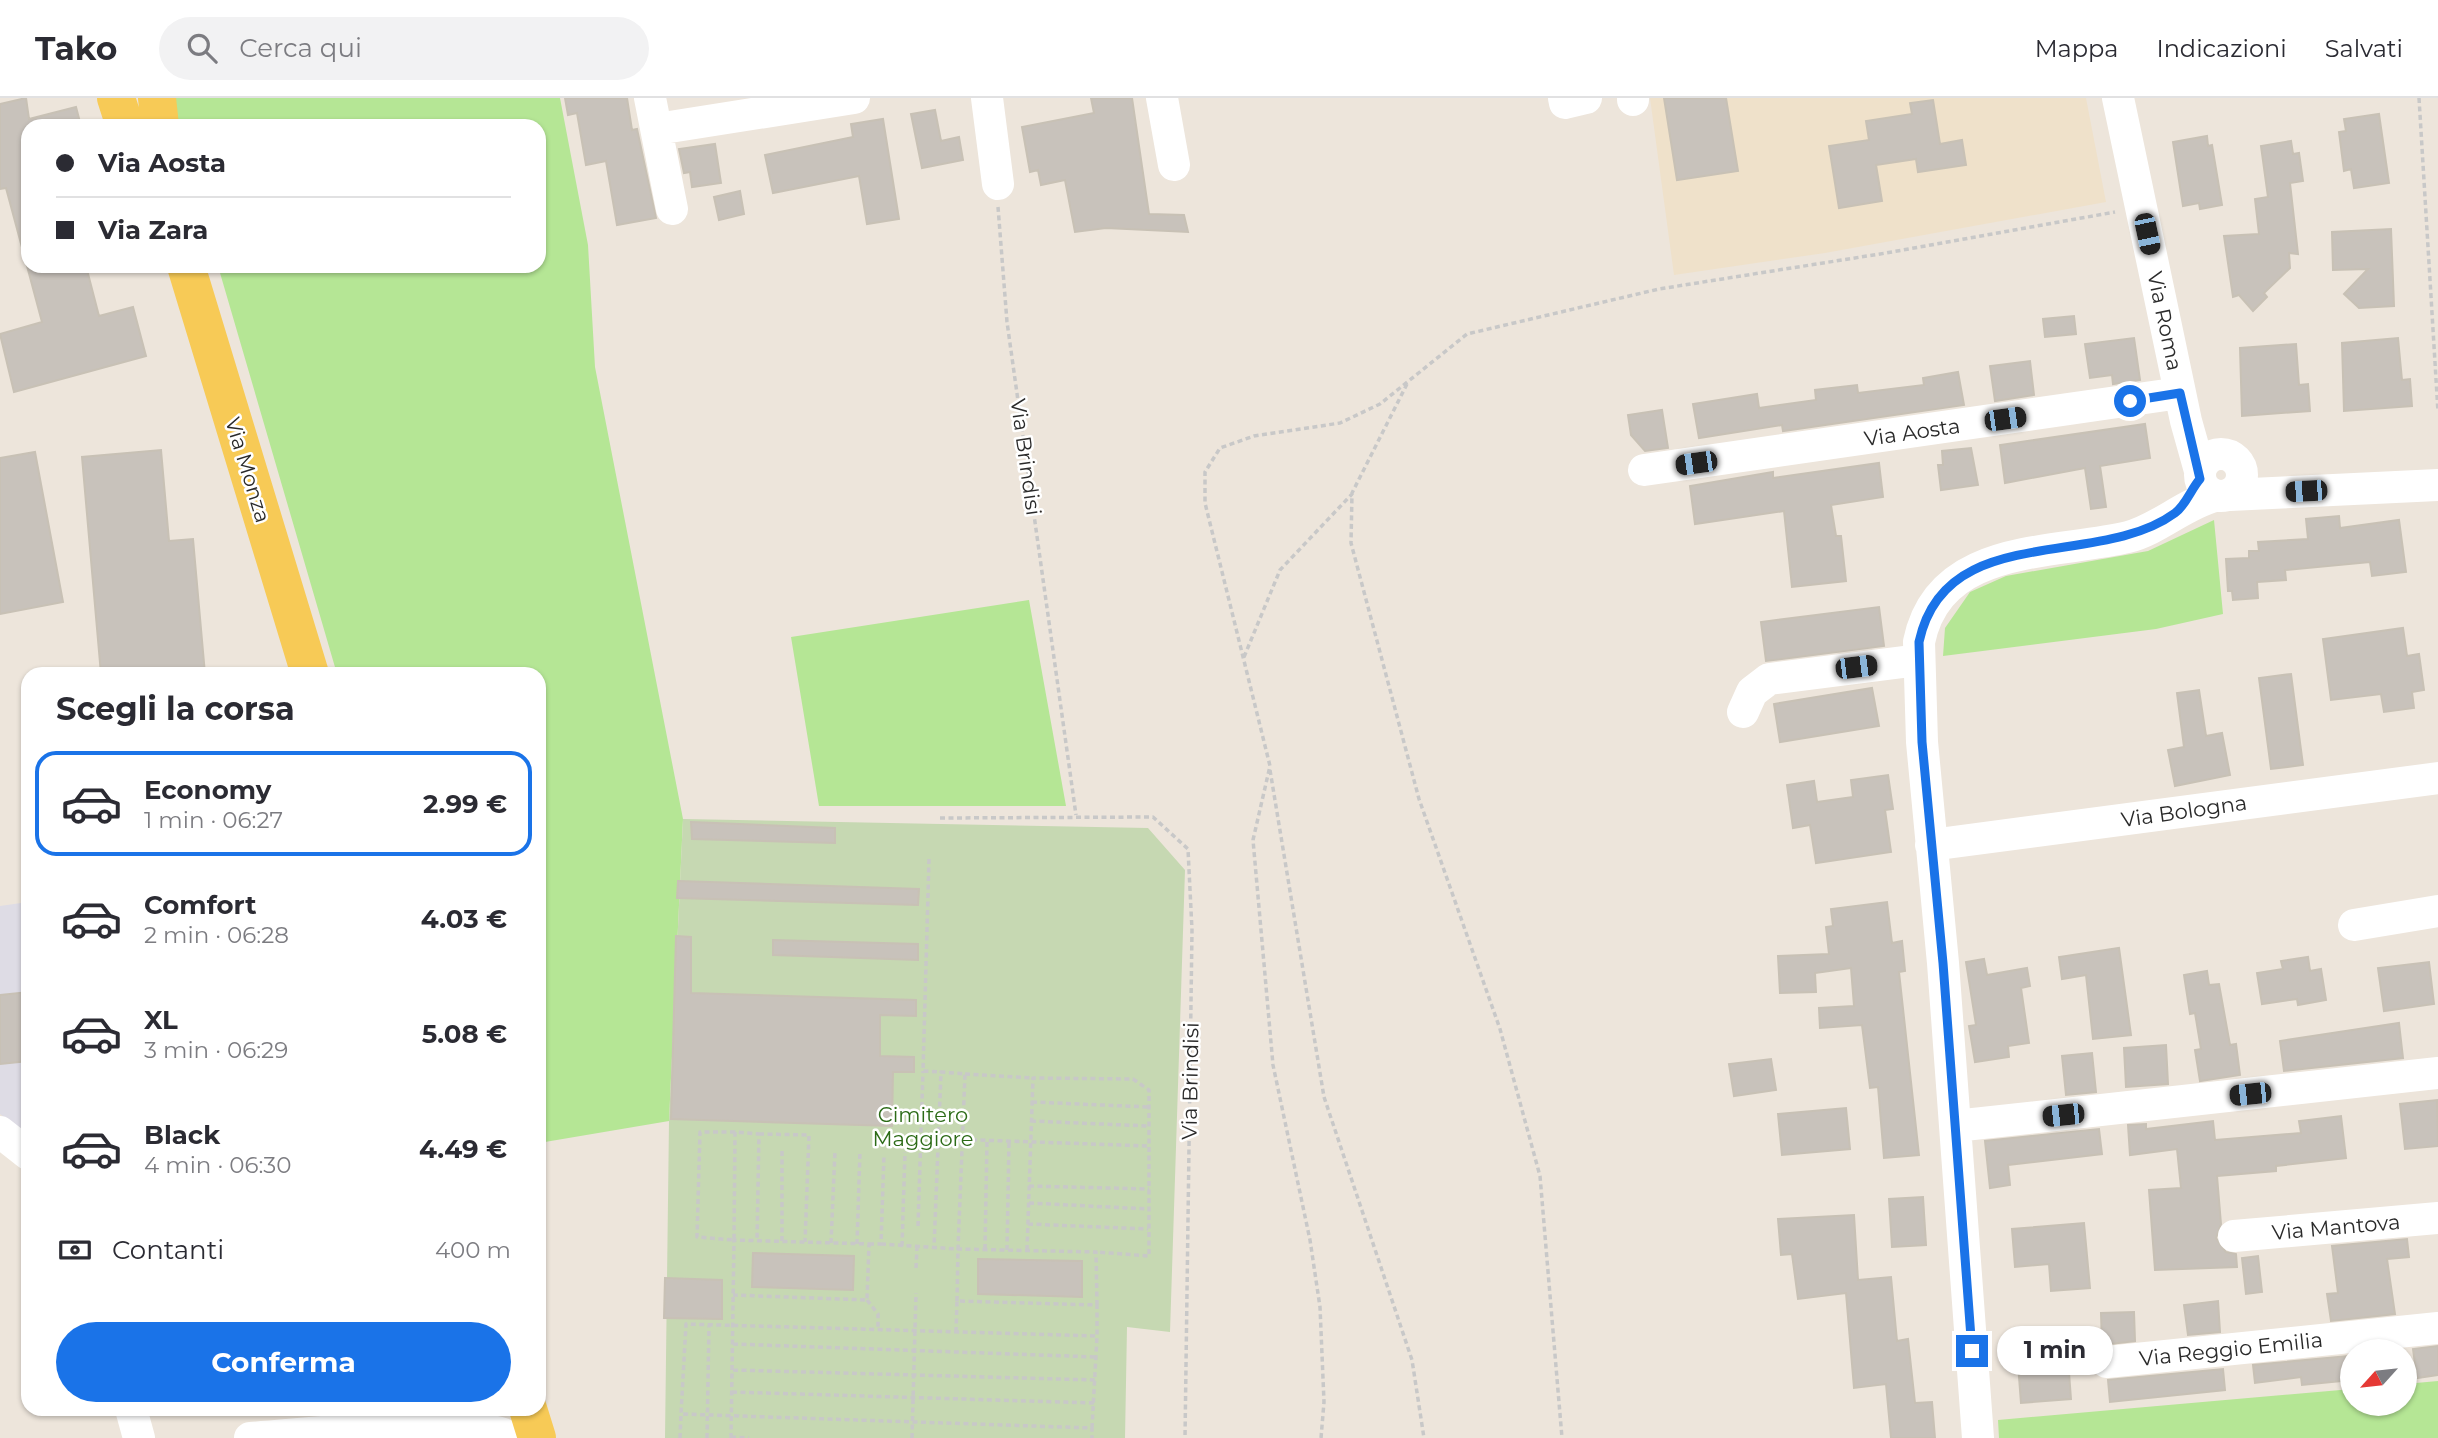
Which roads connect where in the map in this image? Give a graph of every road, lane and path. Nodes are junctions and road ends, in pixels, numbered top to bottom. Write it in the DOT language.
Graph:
graph roads {
  1 [pos="116,98"];
  2 [pos="135,98"];
  3 [pos="156,98"];
  4 [pos="650,98"];
  5 [pos="855,98"];
  6 [pos="987,98"];
  7 [pos="1162,98"];
  8 [pos="1564,98"];
  9 [pos="1586,98"];
  10 [pos="2118,98"];
  11 [pos="2419,98"];
  12 [pos="123,119"];
  13 [pos="142,119"];
  14 [pos="159,119"];
  15 [pos="657,129"];
  16 [pos="1174,164"];
  17 [pos="998,184"];
  18 [pos="2141,208"];
  19 [pos="672,209"];
  20 [pos="188,273"];
  21 [pos="1408,382"];
  22 [pos="2183,407"];
  23 [pos="2438,412"];
  24 [pos="1644,470"];
  25 [pos="2218,479"];
  26 [pos="2438,485"];
  27 [pos="1352,493"];
  28 [pos="1243,659"];
  29 [pos="1919,660"];
  30 [pos="308,667"];
  31 [pos="1743,712"];
  32 [pos="1270,766"];
  33 [pos="2438,778"];
  34 [pos="1076,815"];
  35 [pos="940,818"];
  36 [pos="1931,845"];
  37 [pos="929,859"];
  38 [pos="2438,911"];
  39 [pos="2354,925"];
  40 [pos="923,1071"];
  41 [pos="941,1072"];
  42 [pos="2438,1073"];
  43 [pos="965,1074"];
  44 [pos="1033,1078"];
  45 [pos="1032,1101"];
  46 [pos="1149,1107"];
  47 [pos="1031,1121"];
  48 [pos="1149,1126"];
  49 [pos="1955,1126"];
  50 [pos="0,1132"];
  51 [pos="735,1132"];
  52 [pos="759,1134"];
  53 [pos="920,1138"];
  54 [pos="939,1139"];
  55 [pos="963,1139"];
  56 [pos="987,1140"];
  57 [pos="1009,1141"];
  58 [pos="1031,1142"];
  59 [pos="1149,1146"];
  60 [pos="21,1148"];
  61 [pos="782,1151"];
  62 [pos="835,1151"];
  63 [pos="860,1151"];
  64 [pos="905,1152"];
  65 [pos="884,1154"];
  66 [pos="1029,1186"];
  67 [pos="1149,1188"];
  68 [pos="1028,1203"];
  69 [pos="1149,1209"];
  70 [pos="2438,1218"];
  71 [pos="1028,1224"];
  72 [pos="918,1226"];
  73 [pos="1149,1229"];
  74 [pos="2234,1236"];
  75 [pos="734,1240"];
  76 [pos="757,1241"];
  77 [pos="782,1241"];
  78 [pos="805,1242"];
  79 [pos="831,1243"];
  80 [pos="857,1244"];
  81 [pos="869,1244"];
  82 [pos="881,1244"];
  83 [pos="902,1246"];
  84 [pos="917,1247"];
  85 [pos="934,1248"];
  86 [pos="958,1249"];
  87 [pos="985,1249"];
  88 [pos="1007,1250"];
  89 [pos="1027,1250"];
  90 [pos="1096,1252"];
  91 [pos="916,1268"];
  92 [pos="916,1293"];
  93 [pos="733,1295"];
  94 [pos="867,1300"];
  95 [pos="957,1301"];
  96 [pos="1097,1305"];
  97 [pos="709,1325"];
  98 [pos="733,1326"];
  99 [pos="2438,1328"];
  100 [pos="878,1330"];
  101 [pos="915,1331"];
  102 [pos="956,1332"];
  103 [pos="1097,1336"];
  104 [pos="733,1344"];
  105 [pos="914,1351"];
  106 [pos="1096,1357"];
  107 [pos="2107,1362"];
  108 [pos="733,1370"];
  109 [pos="914,1374"];
  110 [pos="1095,1380"];
  111 [pos="732,1392"];
  112 [pos="914,1398"];
  113 [pos="1094,1403"];
  114 [pos="681,1414"];
  115 [pos="708,1415"];
  116 [pos="133,1416"];
  117 [pos="530,1416"];
  118 [pos="732,1416"];
  119 [pos="467,1417"];
  120 [pos="912,1422"];
  121 [pos="1092,1428"];
  122 [pos="139,1438"];
  123 [pos="250,1438"];
  124 [pos="512,1438"];
  125 [pos="537,1438"];
  126 [pos="680,1438"];
  127 [pos="707,1438"];
  128 [pos="731,1438"];
  129 [pos="749,1438"];
  130 [pos="912,1438"];
  131 [pos="1092,1438"];
  132 [pos="1185,1438"];
  133 [pos="1321,1438"];
  134 [pos="1424,1438"];
  135 [pos="1562,1438"];
  136 [pos="1978,1438"];
  1 -- 12 [label="main road"];
  2 -- 13 [label="main road"];
  3 -- 14 [label="main road"];
  4 -- 15 [label="street"];
  5 -- 15 [label="street"];
  6 -- 17 [label="street"];
  7 -- 16 [label="street"];
  8 -- 9 [label="street"];
  10 -- 18 [label="street, Via Roma"];
  11 -- 23 [label="path"];
  15 -- 19 [label="street"];
  17 -- 34 [label="path, Via Brindisi"];
  18 -- 21 [label="path"];
  18 -- 22 [label="street, Via Roma"];
  20 -- 30 [label="main road, Via Monza"];
  21 -- 27 [label="path"];
  21 -- 28 [label="path"];
  22 -- 24 [label="street, Via Aosta"];
  22 -- 25 [label="street"];
  25 -- 26 [label="street"];
  25 -- 29 [label="street"];
  27 -- 28 [label="path"];
  27 -- 135 [label="path"];
  28 -- 32 [label="path"];
  29 -- 31 [label="street"];
  29 -- 36 [label="street"];
  32 -- 133 [label="path"];
  32 -- 134 [label="path"];
  33 -- 36 [label="street, Via Bologna"];
  34 -- 35 [label="path, Via Brindisi"];
  34 -- 132 [label="path, Via Brindisi"];
  36 -- 49 [label="street"];
  37 -- 40 [label="path"];
  38 -- 39 [label="street"];
  40 -- 41 [label="path"];
  40 -- 53 [label="path"];
  41 -- 43 [label="path"];
  41 -- 54 [label="path"];
  42 -- 49 [label="street"];
  43 -- 44 [label="path"];
  43 -- 55 [label="path"];
  44 -- 45 [label="path"];
  44 -- 46 [label="path"];
  45 -- 46 [label="path"];
  45 -- 47 [label="path"];
  46 -- 48 [label="path"];
  47 -- 48 [label="path"];
  47 -- 58 [label="path"];
  48 -- 59 [label="path"];
  49 -- 136 [label="street"];
  50 -- 60 [label="street"];
  51 -- 52 [label="path"];
  51 -- 75 [label="path"];
  51 -- 75 [label="path"];
  52 -- 76 [label="path"];
  52 -- 78 [label="path"];
  53 -- 54 [label="path"];
  53 -- 72 [label="path"];
  54 -- 55 [label="path"];
  54 -- 85 [label="path"];
  55 -- 56 [label="path"];
  55 -- 86 [label="path"];
  56 -- 57 [label="path"];
  56 -- 87 [label="path"];
  57 -- 58 [label="path"];
  57 -- 88 [label="path"];
  58 -- 59 [label="path"];
  58 -- 66 [label="path"];
  59 -- 67 [label="path"];
  61 -- 77 [label="path"];
  62 -- 79 [label="path"];
  63 -- 80 [label="path"];
  64 -- 83 [label="path"];
  65 -- 82 [label="path"];
  66 -- 67 [label="path"];
  66 -- 68 [label="path"];
  67 -- 69 [label="path"];
  68 -- 69 [label="path"];
  68 -- 71 [label="path"];
  69 -- 73 [label="path"];
  70 -- 74 [label="street, Via Mantova"];
  71 -- 73 [label="path"];
  71 -- 89 [label="path"];
  73 -- 90 [label="path"];
  75 -- 76 [label="path"];
  75 -- 93 [label="path"];
  76 -- 77 [label="path"];
  77 -- 78 [label="path"];
  78 -- 79 [label="path"];
  79 -- 80 [label="path"];
  80 -- 81 [label="path"];
  81 -- 82 [label="path"];
  81 -- 94 [label="path"];
  82 -- 83 [label="path"];
  83 -- 84 [label="path"];
  84 -- 85 [label="path"];
  84 -- 91 [label="path"];
  85 -- 86 [label="path"];
  86 -- 87 [label="path"];
  86 -- 95 [label="path"];
  87 -- 88 [label="path"];
  88 -- 89 [label="path"];
  89 -- 90 [label="path"];
  90 -- 96 [label="path"];
  92 -- 101 [label="path"];
  93 -- 94 [label="path"];
  93 -- 98 [label="path"];
  94 -- 100 [label="path"];
  95 -- 96 [label="path"];
  95 -- 102 [label="path"];
  96 -- 103 [label="path"];
  97 -- 98 [label="path"];
  97 -- 114 [label="path"];
  97 -- 115 [label="path"];
  98 -- 100 [label="path"];
  98 -- 104 [label="path"];
  99 -- 107 [label="street, Via Reggio Emilia"];
  100 -- 101 [label="path"];
  101 -- 102 [label="path"];
  101 -- 105 [label="path"];
  102 -- 103 [label="path"];
  103 -- 106 [label="path"];
  104 -- 105 [label="path"];
  104 -- 108 [label="path"];
  105 -- 106 [label="path"];
  105 -- 109 [label="path"];
  106 -- 110 [label="path"];
  108 -- 109 [label="path"];
  108 -- 111 [label="path"];
  109 -- 110 [label="path"];
  109 -- 112 [label="path"];
  110 -- 113 [label="path"];
  111 -- 112 [label="path"];
  111 -- 118 [label="path"];
  112 -- 113 [label="path"];
  112 -- 120 [label="path"];
  113 -- 121 [label="path"];
  114 -- 115 [label="path"];
  114 -- 126 [label="path"];
  115 -- 118 [label="path"];
  115 -- 127 [label="path"];
  116 -- 122 [label="street"];
  117 -- 125 [label="main road"];
  118 -- 120 [label="path"];
  118 -- 128 [label="path"];
  119 -- 123 [label="street"];
  119 -- 124 [label="street"];
  120 -- 121 [label="path"];
  120 -- 130 [label="path"];
  121 -- 131 [label="path"];
  128 -- 129 [label="path"];
}
